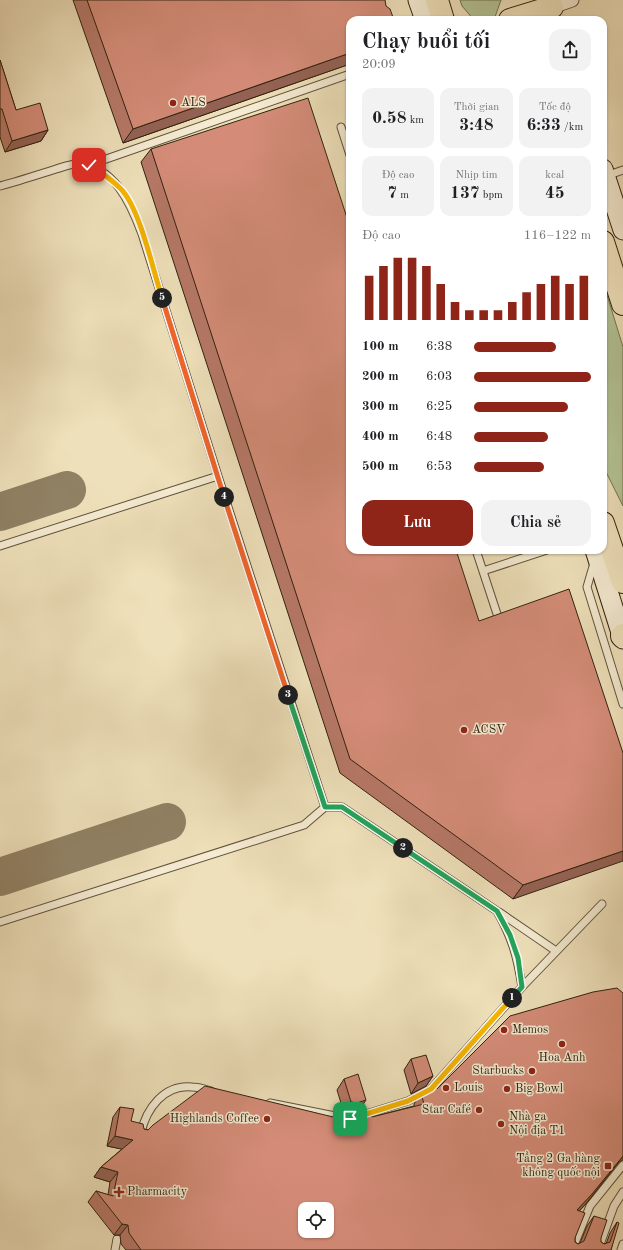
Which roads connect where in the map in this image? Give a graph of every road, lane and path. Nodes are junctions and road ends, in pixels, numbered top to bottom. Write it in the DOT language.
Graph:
graph roads {
  1 [pos="418,0"];
  2 [pos="437,0"];
  3 [pos="557,7"];
  4 [pos="524,13"];
  5 [pos="424,16"];
  6 [pos="442,16"];
  7 [pos="346,75"];
  8 [pos="341,127"];
  9 [pos="346,143"];
  10 [pos="89,165"];
  11 [pos="623,170"];
  12 [pos="607,173"];
  13 [pos="607,182"];
  14 [pos="0,186"];
  15 [pos="623,230"];
  16 [pos="607,254"];
  17 [pos="623,304"];
  18 [pos="218,476"];
  19 [pos="607,537"];
  20 [pos="0,546"];
  21 [pos="477,554"];
  22 [pos="534,554"];
  23 [pos="594,554"];
  24 [pos="596,554"];
  25 [pos="483,570"];
  26 [pos="623,582"];
  27 [pos="499,620"];
  28 [pos="623,637"];
  29 [pos="623,704"];
  30 [pos="325,807"];
  31 [pos="602,904"];
  32 [pos="497,911"];
  33 [pos="0,922"];
  34 [pos="556,952"];
  35 [pos="522,987"];
  36 [pos="222,1093"];
  37 [pos="260,1100"];
  38 [pos="140,1136"];
  39 [pos="623,1165"];
  40 [pos="623,1192"];
  41 [pos="117,1239"];
  42 [pos="623,1244"];
  43 [pos="115,1250"];
  44 [pos="572,1250"];
  45 [pos="598,1250"];
  46 [pos="621,1250"];
  1 -- 5 [label="main road"];
  2 -- 6 [label="highway"];
  3 -- 4 [label="highway"];
  7 -- 10 [label="lane"];
  8 -- 9 [label="lane"];
  10 -- 14 [label="lane"];
  10 -- 18 [label="lane"];
  11 -- 12 [label="lane"];
  13 -- 15 [label="main road"];
  16 -- 17 [label="highway"];
  18 -- 20 [label="lane"];
  18 -- 30 [label="lane"];
  19 -- 26 [label="highway"];
  21 -- 25 [label="lane"];
  22 -- 25 [label="lane"];
  23 -- 29 [label="lane"];
  24 -- 28 [label="main road"];
  25 -- 27 [label="lane"];
  30 -- 32 [label="lane"];
  30 -- 33 [label="lane"];
  31 -- 34 [label="lane"];
  32 -- 34 [label="lane"];
  32 -- 35 [label="lane"];
  34 -- 35 [label="lane"];
  35 -- 37 [label="lane"];
  36 -- 38 [label="lane"];
  39 -- 44 [label="lane"];
  40 -- 45 [label="lane"];
  41 -- 43 [label="lane"];
  42 -- 46 [label="lane"];
}
